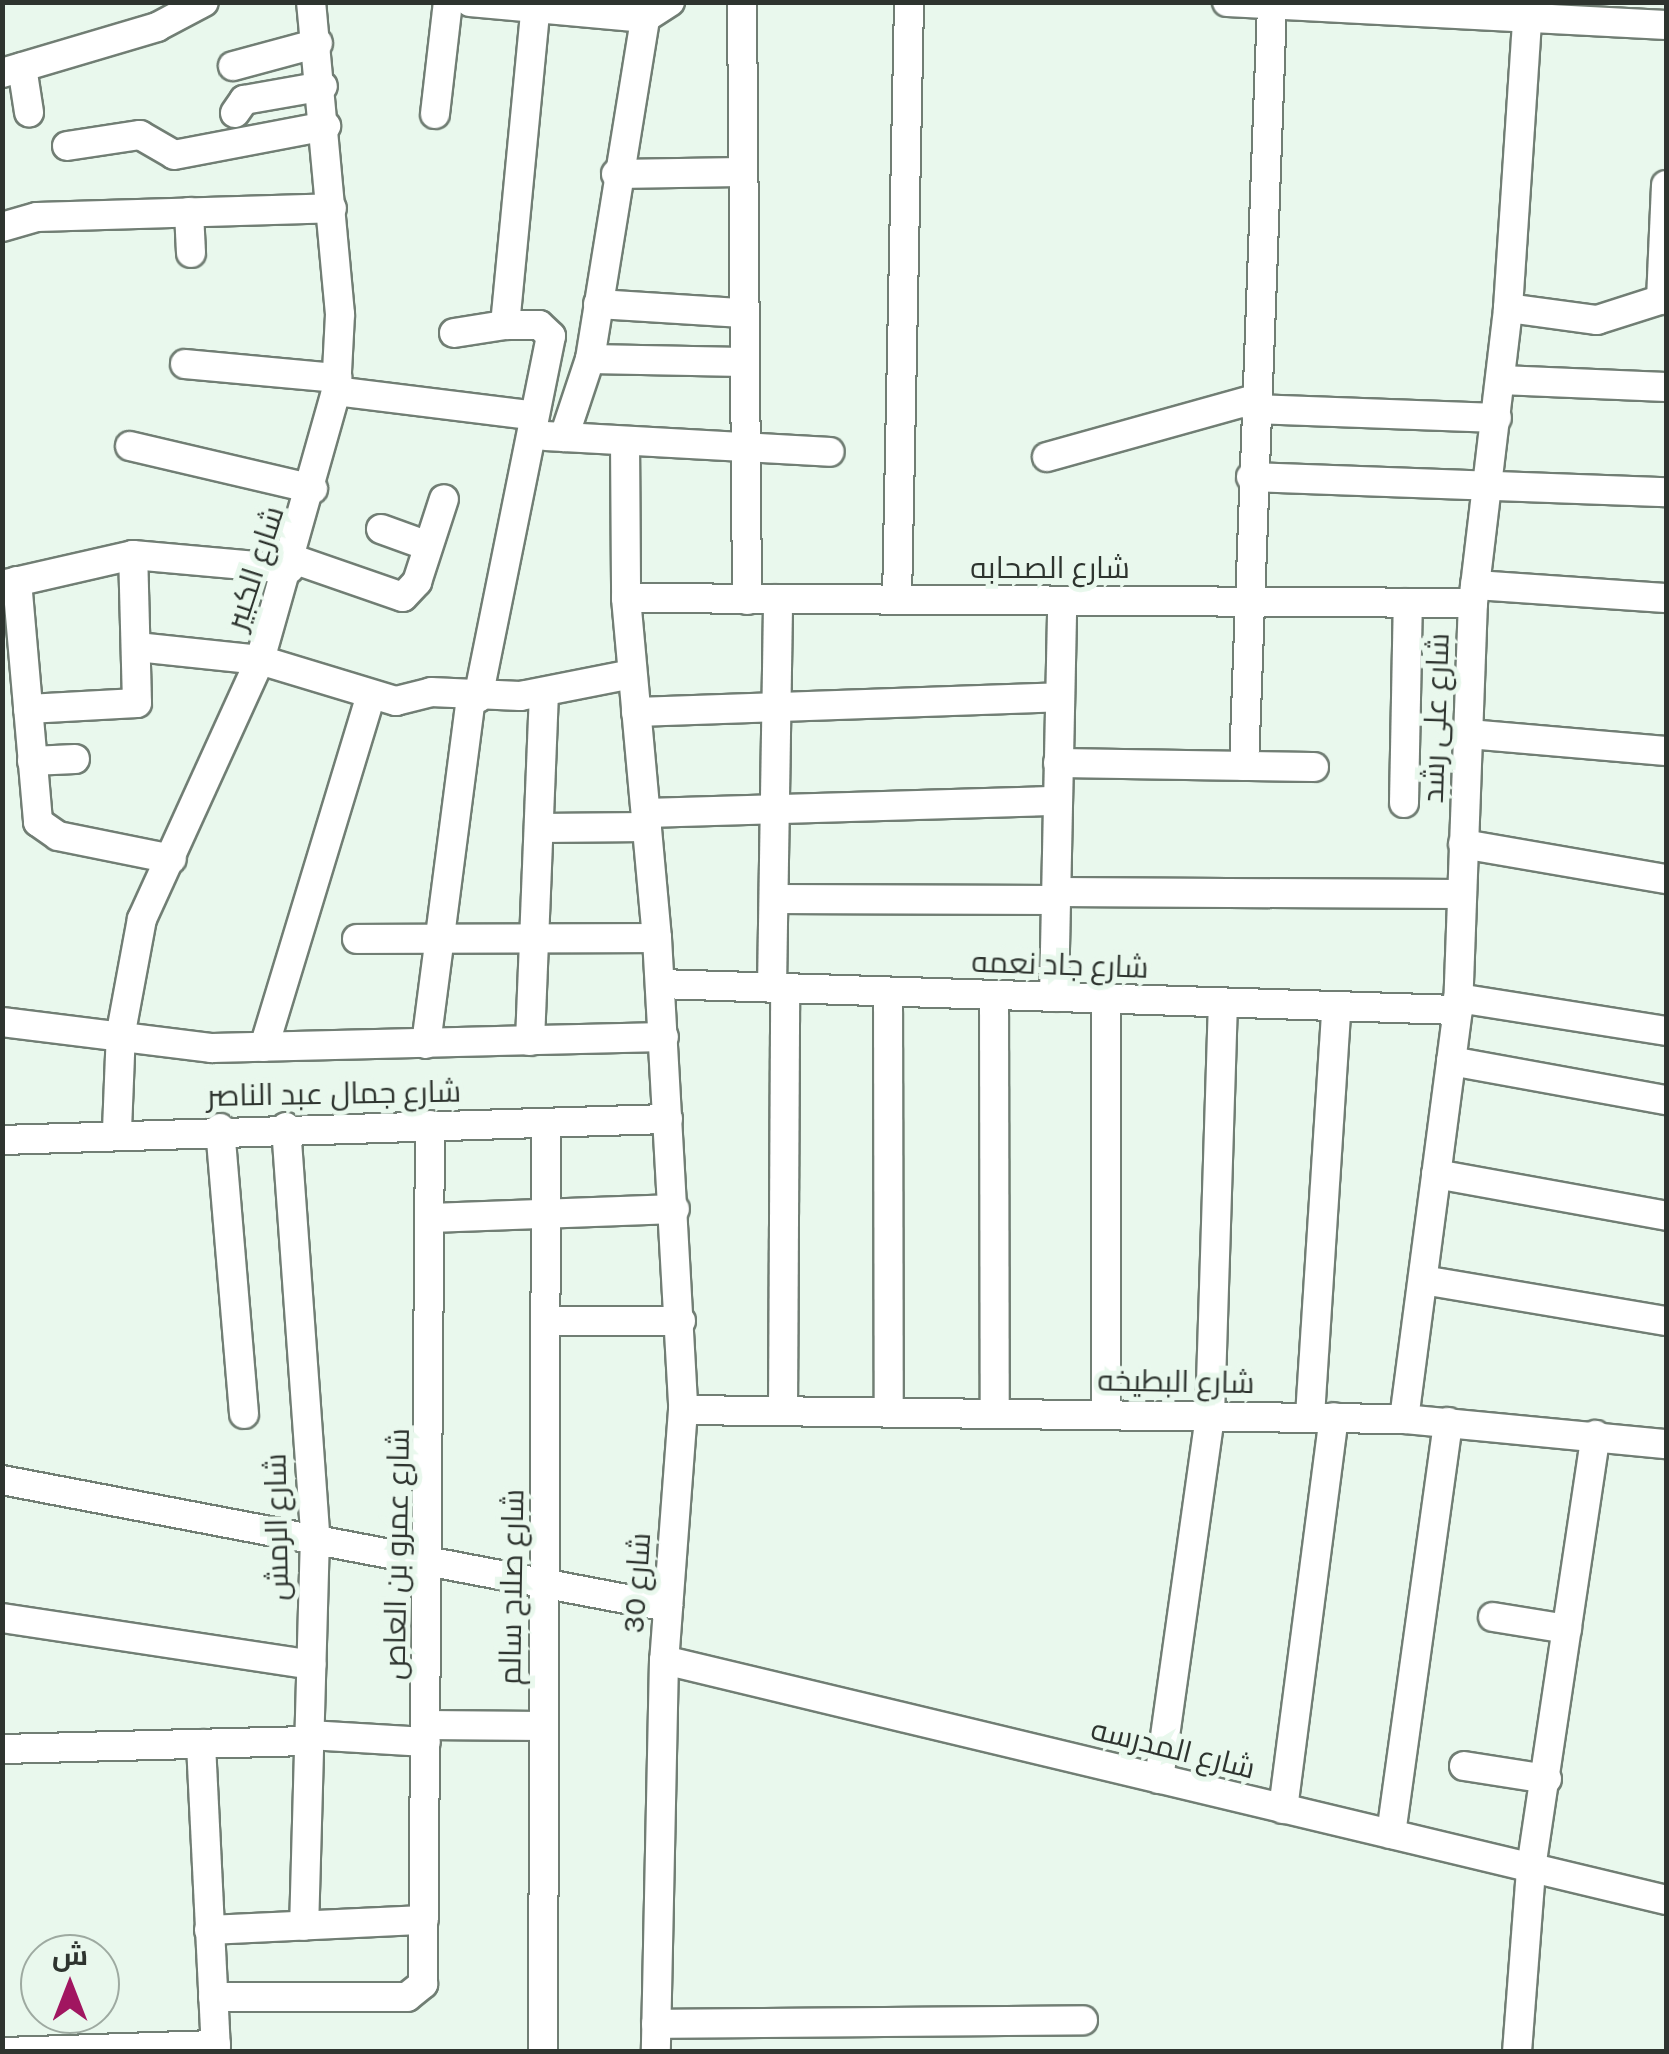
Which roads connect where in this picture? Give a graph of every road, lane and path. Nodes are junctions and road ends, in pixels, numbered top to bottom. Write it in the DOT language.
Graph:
graph roads {
  1 [pos="204,2"];
  2 [pos="311,2"];
  3 [pos="448,2"];
  4 [pos="470,2"];
  5 [pos="670,2"];
  6 [pos="742,2"];
  7 [pos="909,2"];
  8 [pos="1227,2"];
  9 [pos="478,3"];
  10 [pos="1282,4"];
  11 [pos="577,8"];
  12 [pos="1426,8"];
  13 [pos="535,12"];
  14 [pos="1538,14"];
  15 [pos="646,18"];
  16 [pos="1652,18"];
  17 [pos="318,42"];
  18 [pos="233,66"];
  19 [pos="12,70"];
  20 [pos="323,86"];
  21 [pos="30,112"];
  22 [pos="236,114"];
  23 [pos="436,114"];
  24 [pos="326,126"];
  25 [pos="68,146"];
  26 [pos="742,172"];
  27 [pos="616,174"];
  28 [pos="1666,185"];
  29 [pos="332,208"];
  30 [pos="189,212"];
  31 [pos="2,227"];
  32 [pos="191,253"];
  33 [pos="1664,299"];
  34 [pos="598,304"];
  35 [pos="1508,308"];
  36 [pos="744,313"];
  37 [pos="505,324"];
  38 [pos="454,333"];
  39 [pos="590,359"];
  40 [pos="744,362"];
  41 [pos="185,364"];
  42 [pos="1500,380"];
  43 [pos="336,385"];
  44 [pos="1666,387"];
  45 [pos="1254,404"];
  46 [pos="1496,418"];
  47 [pos="527,425"];
  48 [pos="564,437"];
  49 [pos="625,440"];
  50 [pos="130,446"];
  51 [pos="745,447"];
  52 [pos="830,452"];
  53 [pos="1048,456"];
  54 [pos="1251,476"];
  55 [pos="1489,484"];
  56 [pos="313,489"];
  57 [pos="1666,492"];
  58 [pos="444,499"];
  59 [pos="381,529"];
  60 [pos="428,546"];
  61 [pos="133,555"];
  62 [pos="291,564"];
  63 [pos="10,583"];
  64 [pos="1474,594"];
  65 [pos="626,598"];
  66 [pos="1666,598"];
  67 [pos="778,599"];
  68 [pos="746,600"];
  69 [pos="897,600"];
  70 [pos="1062,601"];
  71 [pos="1246,602"];
  72 [pos="1408,602"];
  73 [pos="136,647"];
  74 [pos="260,660"];
  75 [pos="632,674"];
  76 [pos="544,692"];
  77 [pos="371,695"];
  78 [pos="1060,697"];
  79 [pos="475,698"];
  80 [pos="777,705"];
  81 [pos="28,709"];
  82 [pos="636,712"];
  83 [pos="1468,734"];
  84 [pos="1666,751"];
  85 [pos="75,760"];
  86 [pos="32,761"];
  87 [pos="1058,763"];
  88 [pos="1244,766"];
  89 [pos="1314,767"];
  90 [pos="1058,801"];
  91 [pos="1404,803"];
  92 [pos="775,810"];
  93 [pos="646,820"];
  94 [pos="539,828"];
  95 [pos="1463,844"];
  96 [pos="172,859"];
  97 [pos="1666,879"];
  98 [pos="1460,894"];
  99 [pos="1056,896"];
  100 [pos="774,899"];
  101 [pos="657,938"];
  102 [pos="357,939"];
  103 [pos="438,939"];
  104 [pos="535,939"];
  105 [pos="660,984"];
  106 [pos="778,988"];
  107 [pos="888,992"];
  108 [pos="994,995"];
  109 [pos="1054,997"];
  110 [pos="1106,1000"];
  111 [pos="1224,1003"];
  112 [pos="1458,1004"];
  113 [pos="1336,1010"];
  114 [pos="2,1022"];
  115 [pos="1666,1031"];
  116 [pos="121,1032"];
  117 [pos="664,1037"];
  118 [pos="530,1041"];
  119 [pos="426,1044"];
  120 [pos="264,1047"];
  121 [pos="1451,1061"];
  122 [pos="1666,1100"];
  123 [pos="668,1119"];
  124 [pos="546,1124"];
  125 [pos="430,1125"];
  126 [pos="286,1127"];
  127 [pos="220,1128"];
  128 [pos="117,1130"];
  129 [pos="2,1140"];
  130 [pos="1436,1174"];
  131 [pos="676,1209"];
  132 [pos="547,1214"];
  133 [pos="1666,1216"];
  134 [pos="431,1218"];
  135 [pos="1423,1280"];
  136 [pos="548,1321"];
  137 [pos="680,1321"];
  138 [pos="1666,1321"];
  139 [pos="683,1410"];
  140 [pos="784,1411"];
  141 [pos="889,1412"];
  142 [pos="995,1413"];
  143 [pos="244,1414"];
  144 [pos="1106,1414"];
  145 [pos="1210,1415"];
  146 [pos="1322,1417"];
  147 [pos="1404,1419"];
  148 [pos="1448,1422"];
  149 [pos="1596,1434"];
  150 [pos="1666,1444"];
  151 [pos="2,1480"];
  152 [pos="314,1536"];
  153 [pos="431,1559"];
  154 [pos="544,1581"];
  155 [pos="668,1606"];
  156 [pos="1492,1617"];
  157 [pos="2,1618"];
  158 [pos="1567,1629"];
  159 [pos="664,1660"];
  160 [pos="310,1665"];
  161 [pos="543,1726"];
  162 [pos="426,1733"];
  163 [pos="309,1738"];
  164 [pos="201,1744"];
  165 [pos="2,1749"];
  166 [pos="1464,1766"];
  167 [pos="1159,1778"];
  168 [pos="1547,1779"];
  169 [pos="1284,1808"];
  170 [pos="1391,1834"];
  171 [pos="1531,1868"];
  172 [pos="1666,1900"];
  173 [pos="424,1920"];
  174 [pos="304,1926"];
  175 [pos="208,1930"];
  176 [pos="213,1997"];
  177 [pos="1083,2020"];
  178 [pos="796,2023"];
  179 [pos="656,2038"];
  180 [pos="216,2048"];
  181 [pos="4,2052"];
  182 [pos="543,2052"];
  183 [pos="797,2052"];
  184 [pos="1518,2052"];
  1 -- 19 [label="street"];
  2 -- 17 [label="street, شارع الكبير"];
  3 -- 23 [label="street"];
  4 -- 9 [label="street"];
  5 -- 15 [label="street"];
  6 -- 26 [label="street"];
  7 -- 69 [label="street"];
  8 -- 10 [label="street"];
  9 -- 13 [label="street"];
  10 -- 12 [label="street"];
  10 -- 45 [label="street"];
  11 -- 13 [label="street"];
  11 -- 15 [label="street"];
  12 -- 14 [label="street"];
  13 -- 37 [label="street"];
  14 -- 16 [label="street"];
  14 -- 35 [label="street, شارع على رشد"];
  15 -- 27 [label="street"];
  17 -- 18 [label="street"];
  17 -- 20 [label="street, شارع الكبير"];
  19 -- 21 [label="street"];
  20 -- 22 [label="street"];
  20 -- 24 [label="street, شارع الكبير"];
  24 -- 25 [label="street"];
  24 -- 29 [label="street, شارع الكبير"];
  26 -- 27 [label="street"];
  26 -- 36 [label="street"];
  27 -- 34 [label="street"];
  28 -- 33 [label="street"];
  29 -- 30 [label="street"];
  29 -- 43 [label="street, شارع الكبير"];
  30 -- 31 [label="street"];
  30 -- 32 [label="street"];
  33 -- 35 [label="street"];
  34 -- 36 [label="street"];
  34 -- 39 [label="street"];
  35 -- 42 [label="street, شارع على رشد"];
  36 -- 40 [label="street"];
  37 -- 38 [label="street"];
  37 -- 47 [label="street"];
  39 -- 40 [label="street"];
  39 -- 48 [label="street"];
  40 -- 51 [label="street"];
  41 -- 43 [label="street"];
  42 -- 44 [label="street"];
  42 -- 46 [label="street, شارع على رشد"];
  43 -- 47 [label="street"];
  43 -- 56 [label="street, شارع الكبير"];
  45 -- 46 [label="street"];
  45 -- 53 [label="street"];
  45 -- 54 [label="street"];
  46 -- 55 [label="street, شارع على رشد"];
  47 -- 48 [label="street"];
  47 -- 79 [label="street"];
  48 -- 49 [label="street"];
  49 -- 51 [label="street"];
  49 -- 65 [label="street, شارع 30"];
  50 -- 56 [label="street"];
  51 -- 52 [label="street"];
  51 -- 68 [label="street"];
  54 -- 55 [label="street"];
  54 -- 71 [label="street"];
  55 -- 57 [label="street"];
  55 -- 64 [label="street, شارع على رشد"];
  56 -- 62 [label="street, شارع الكبير"];
  58 -- 60 [label="street"];
  59 -- 60 [label="street"];
  60 -- 62 [label="street"];
  61 -- 62 [label="street"];
  61 -- 63 [label="street"];
  61 -- 73 [label="street"];
  62 -- 74 [label="street, شارع الكبير"];
  63 -- 81 [label="street"];
  64 -- 66 [label="street, شارع الصحابه"];
  64 -- 72 [label="street, شارع الصحابه"];
  64 -- 83 [label="street, شارع على رشد"];
  65 -- 68 [label="street, شارع الصحابه"];
  65 -- 75 [label="street, شارع 30"];
  67 -- 68 [label="street, شارع الصحابه"];
  67 -- 69 [label="street, شارع الصحابه"];
  67 -- 80 [label="street"];
  69 -- 70 [label="street, شارع الصحابه"];
  70 -- 71 [label="street, شارع الصحابه"];
  70 -- 78 [label="street"];
  71 -- 72 [label="street, شارع الصحابه"];
  71 -- 88 [label="street"];
  72 -- 91 [label="street"];
  73 -- 74 [label="street"];
  73 -- 81 [label="street"];
  74 -- 77 [label="street"];
  74 -- 96 [label="street, شارع الكبير"];
  75 -- 76 [label="street"];
  75 -- 82 [label="street, شارع 30"];
  76 -- 79 [label="street"];
  76 -- 94 [label="street"];
  77 -- 79 [label="street"];
  77 -- 120 [label="street"];
  78 -- 80 [label="street"];
  78 -- 87 [label="street"];
  79 -- 103 [label="street"];
  80 -- 82 [label="street"];
  80 -- 92 [label="street"];
  81 -- 86 [label="street"];
  82 -- 93 [label="street, شارع 30"];
  83 -- 84 [label="street"];
  83 -- 95 [label="street, شارع على رشد"];
  85 -- 86 [label="street"];
  86 -- 96 [label="street"];
  87 -- 88 [label="street"];
  87 -- 90 [label="street"];
  88 -- 89 [label="street"];
  90 -- 92 [label="street"];
  90 -- 99 [label="street"];
  92 -- 93 [label="street"];
  92 -- 100 [label="street"];
  93 -- 94 [label="street"];
  93 -- 101 [label="street, شارع 30"];
  94 -- 104 [label="street"];
  95 -- 97 [label="street"];
  95 -- 98 [label="street, شارع على رشد"];
  96 -- 116 [label="street, شارع الكبير"];
  98 -- 99 [label="street"];
  98 -- 112 [label="street, شارع على رشد"];
  99 -- 100 [label="street"];
  99 -- 109 [label="street"];
  100 -- 106 [label="street"];
  101 -- 104 [label="street"];
  101 -- 105 [label="street, شارع 30"];
  102 -- 103 [label="street"];
  103 -- 104 [label="street"];
  103 -- 119 [label="street"];
  104 -- 118 [label="street"];
  105 -- 106 [label="street, شارع جاد نعمه"];
  105 -- 117 [label="street, شارع 30"];
  106 -- 107 [label="street, شارع جاد نعمه"];
  106 -- 140 [label="street"];
  107 -- 108 [label="street, شارع جاد نعمه"];
  107 -- 141 [label="street"];
  108 -- 109 [label="street, شارع جاد نعمه"];
  108 -- 142 [label="street"];
  109 -- 110 [label="street, شارع جاد نعمه"];
  110 -- 111 [label="street, شارع جاد نعمه"];
  110 -- 144 [label="street"];
  111 -- 113 [label="street, شارع جاد نعمه"];
  111 -- 145 [label="street"];
  112 -- 113 [label="street, شارع جاد نعمه"];
  112 -- 115 [label="street, شارع جاد نعمه"];
  112 -- 121 [label="street, شارع على رشد"];
  113 -- 146 [label="street"];
  114 -- 116 [label="street"];
  116 -- 120 [label="street"];
  116 -- 128 [label="street, شارع الكبير"];
  117 -- 118 [label="street"];
  117 -- 123 [label="street, شارع 30"];
  118 -- 119 [label="street"];
  119 -- 120 [label="street"];
  121 -- 122 [label="street"];
  121 -- 130 [label="street, شارع على رشد"];
  123 -- 124 [label="street, شارع جمال عبد الناصر"];
  123 -- 131 [label="street, شارع 30"];
  124 -- 125 [label="street, شارع جمال عبد الناصر"];
  124 -- 132 [label="street, شارع صلاح سالم"];
  125 -- 126 [label="street, شارع جمال عبد الناصر"];
  125 -- 134 [label="street, شارع عمرو بن العاص"];
  126 -- 127 [label="street, شارع جمال عبد الناصر"];
  126 -- 152 [label="street, شارع الرمش"];
  127 -- 128 [label="street, شارع جمال عبد الناصر"];
  127 -- 143 [label="street"];
  128 -- 129 [label="street, شارع جمال عبد الناصر"];
  130 -- 133 [label="street"];
  130 -- 135 [label="street, شارع على رشد"];
  131 -- 132 [label="street"];
  131 -- 137 [label="street, شارع 30"];
  132 -- 134 [label="street"];
  132 -- 136 [label="street, شارع صلاح سالم"];
  134 -- 153 [label="street, شارع عمرو بن العاص"];
  135 -- 138 [label="street"];
  135 -- 147 [label="street, شارع على رشد"];
  136 -- 137 [label="street"];
  136 -- 154 [label="street, شارع صلاح سالم"];
  137 -- 139 [label="street, شارع 30"];
  139 -- 140 [label="street, شارع البطيخه"];
  139 -- 155 [label="street, شارع 30"];
  140 -- 141 [label="street, شارع البطيخه"];
  141 -- 142 [label="street, شارع البطيخه"];
  142 -- 144 [label="street, شارع البطيخه"];
  144 -- 145 [label="street, شارع البطيخه"];
  145 -- 146 [label="street, شارع البطيخه"];
  145 -- 167 [label="street"];
  146 -- 147 [label="street, شارع البطيخه"];
  146 -- 169 [label="street"];
  147 -- 148 [label="street, شارع البطيخه"];
  148 -- 149 [label="street, شارع البطيخه"];
  148 -- 170 [label="street"];
  149 -- 150 [label="street, شارع البطيخه"];
  149 -- 158 [label="street"];
  151 -- 152 [label="street"];
  152 -- 153 [label="street"];
  152 -- 160 [label="street, شارع الرمش"];
  153 -- 154 [label="street"];
  153 -- 162 [label="street, شارع عمرو بن العاص"];
  154 -- 155 [label="street"];
  154 -- 161 [label="street, شارع صلاح سالم"];
  155 -- 159 [label="street, شارع 30"];
  156 -- 158 [label="street"];
  157 -- 160 [label="street"];
  158 -- 168 [label="street"];
  159 -- 167 [label="street, شارع المدرسه"];
  159 -- 179 [label="street, شارع 30"];
  160 -- 163 [label="street, شارع الرمش"];
  161 -- 162 [label="street"];
  161 -- 182 [label="street, شارع صلاح سالم"];
  162 -- 163 [label="street"];
  162 -- 173 [label="street, شارع عمرو بن العاص"];
  163 -- 164 [label="street"];
  163 -- 174 [label="street, شارع الرمش"];
  164 -- 165 [label="street"];
  164 -- 175 [label="street"];
  166 -- 168 [label="street"];
  167 -- 169 [label="street, شارع المدرسه"];
  168 -- 171 [label="street"];
  169 -- 170 [label="street, شارع المدرسه"];
  170 -- 171 [label="street, شارع المدرسه"];
  171 -- 172 [label="street, شارع المدرسه"];
  171 -- 184 [label="street"];
  173 -- 174 [label="street"];
  173 -- 176 [label="street, شارع عمرو بن العاص"];
  174 -- 175 [label="street"];
  175 -- 176 [label="street"];
  176 -- 180 [label="street"];
  177 -- 178 [label="street"];
  178 -- 179 [label="street"];
  178 -- 183 [label="street"];
  180 -- 181 [label="street"];
}
